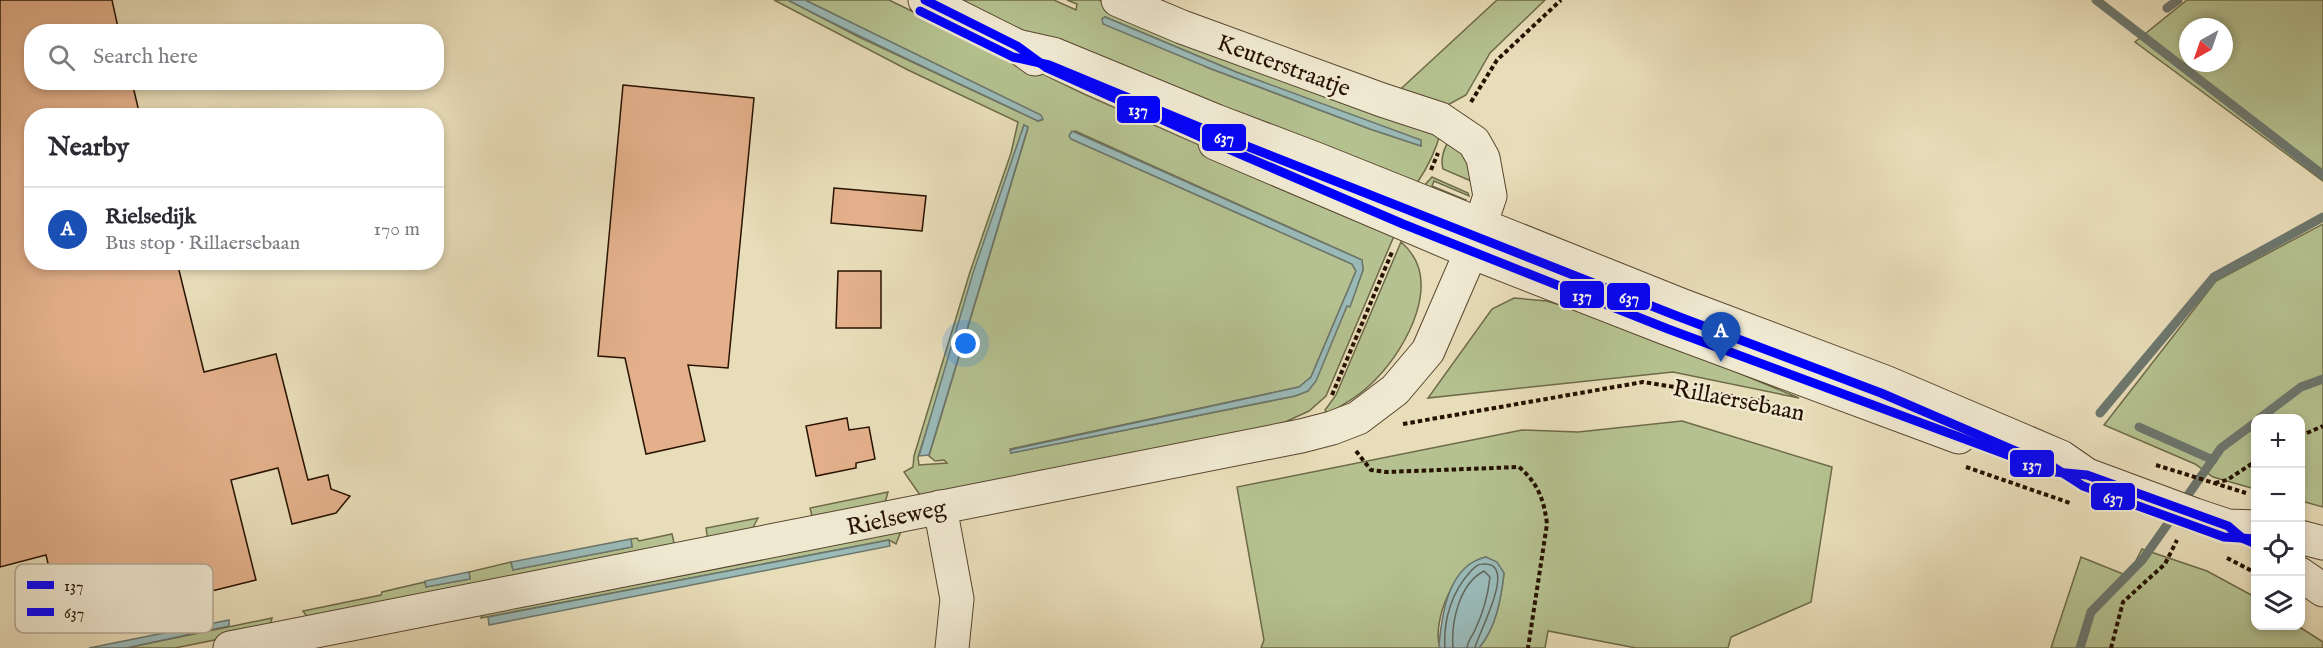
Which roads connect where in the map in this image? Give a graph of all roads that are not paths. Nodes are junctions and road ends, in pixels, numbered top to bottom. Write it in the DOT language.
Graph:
graph roads {
  1 [pos="924,0"];
  2 [pos="1118,0"];
  3 [pos="1476,238"];
  4 [pos="940,507"];
  5 [pos="2242,526"];
  6 [pos="2305,538"];
  7 [pos="2251,542"];
  8 [pos="2323,543"];
  9 [pos="2304,576"];
  10 [pos="2323,590"];
  11 [pos="230,648"];
  12 [pos="952,648"];
  1 -- 3 [label="street, Rillaersebaan"];
  2 -- 3 [label="street, Keuterstraatje"];
  3 -- 4 [label="street, Rielseweg"];
  3 -- 5 [label="street, Rillaersebaan"];
  4 -- 11 [label="street, Rielseweg"];
  4 -- 12 [label="street"];
  5 -- 7 [label="street"];
  6 -- 8 [label="street"];
  9 -- 10 [label="street"];
}
